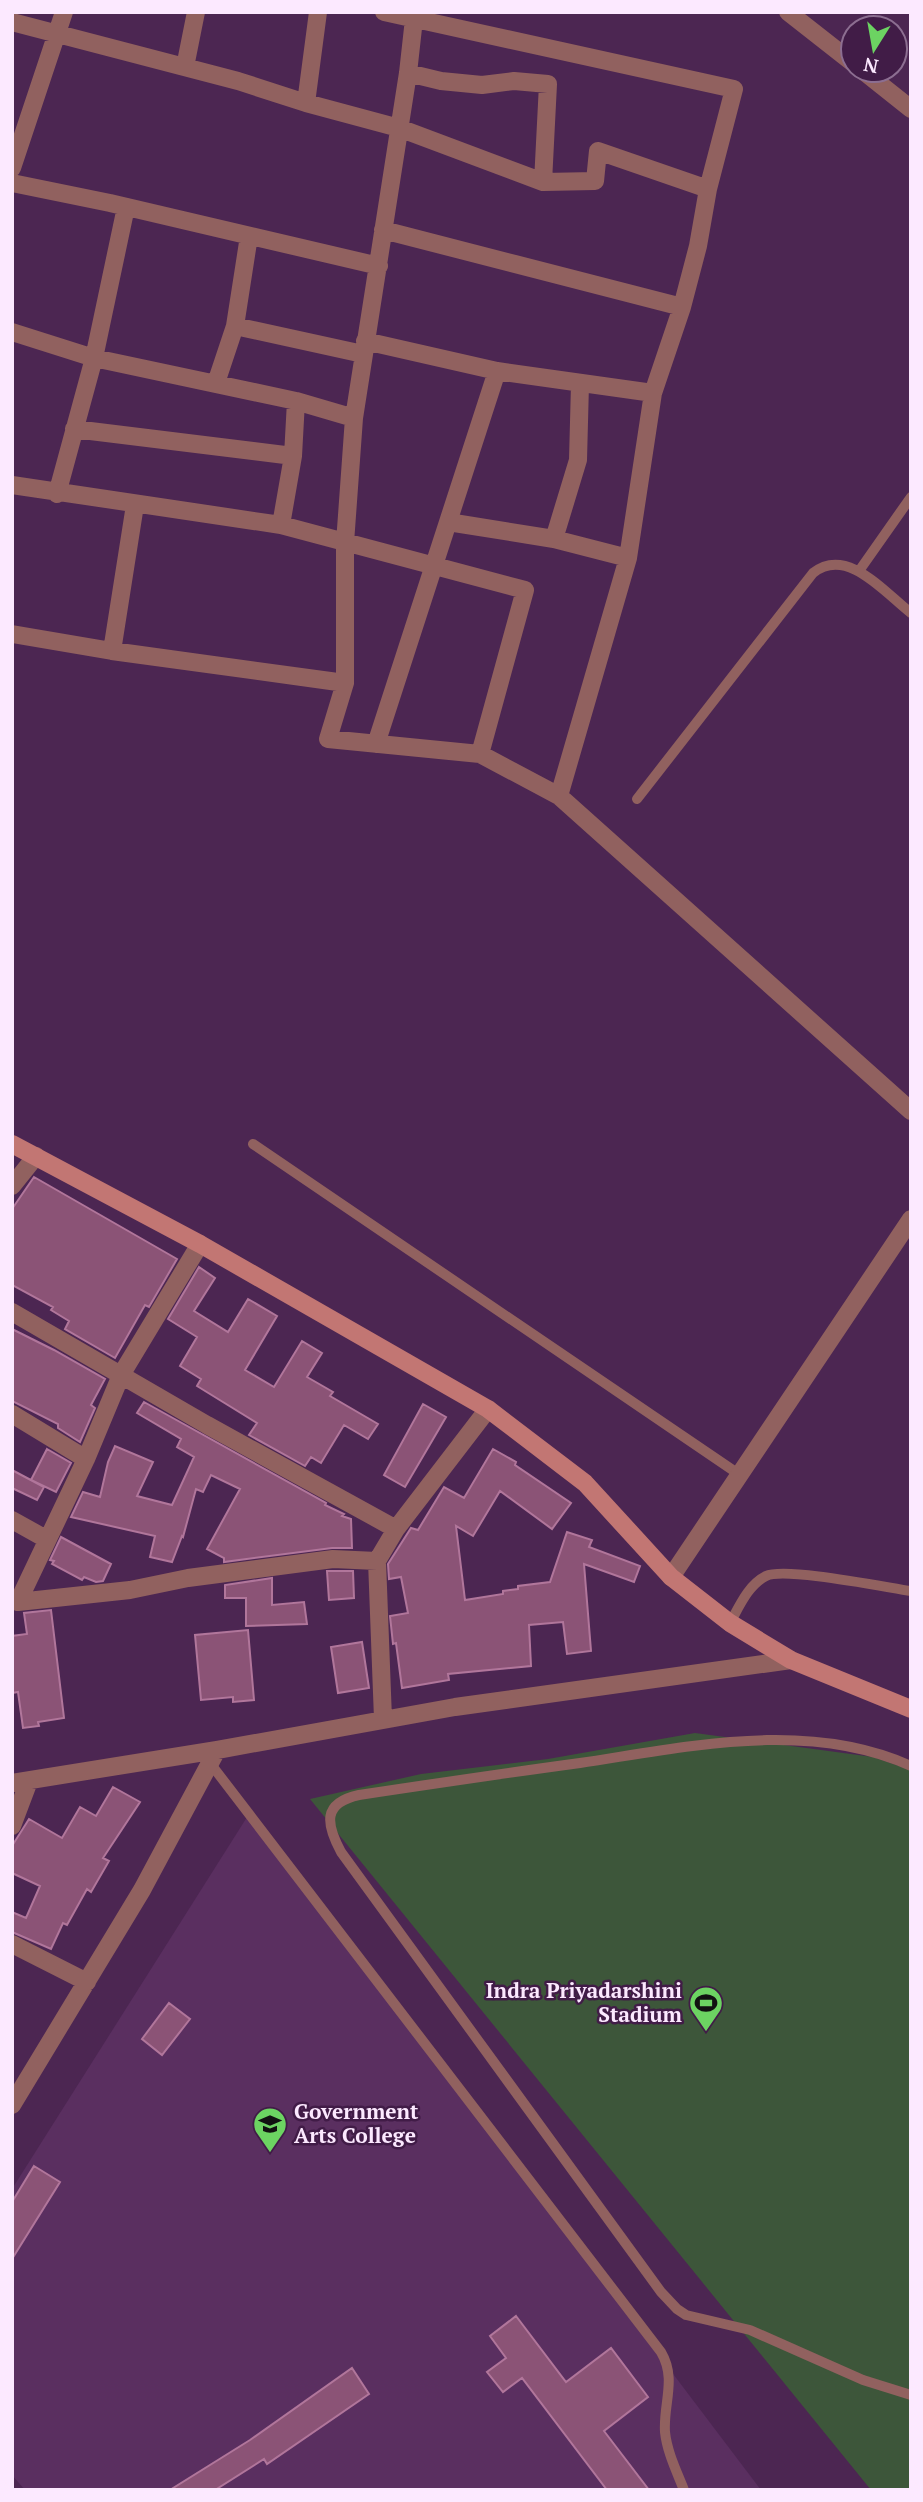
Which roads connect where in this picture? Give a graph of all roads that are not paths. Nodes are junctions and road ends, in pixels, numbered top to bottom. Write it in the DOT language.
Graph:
graph roads {
  1 [pos="64,12"];
  2 [pos="196,12"];
  3 [pos="318,12"];
  4 [pos="384,12"];
  5 [pos="788,12"];
  6 [pos="414,19"];
  7 [pos="12,22"];
  8 [pos="58,34"];
  9 [pos="839,52"];
  10 [pos="185,67"];
  11 [pos="408,73"];
  12 [pos="880,84"];
  13 [pos="306,103"];
  14 [pos="911,108"];
  15 [pos="399,128"];
  16 [pos="12,167"];
  17 [pos="543,182"];
  18 [pos="12,183"];
  19 [pos="708,189"];
  20 [pos="127,207"];
  21 [pos="383,230"];
  22 [pos="249,236"];
  23 [pos="379,266"];
  24 [pos="682,307"];
  25 [pos="235,326"];
  26 [pos="12,332"];
  27 [pos="364,348"];
  28 [pos="93,358"];
  29 [pos="497,371"];
  30 [pos="216,383"];
  31 [pos="580,384"];
  32 [pos="653,393"];
  33 [pos="296,401"];
  34 [pos="354,418"];
  35 [pos="74,429"];
  36 [pos="293,456"];
  37 [pos="12,485"];
  38 [pos="57,494"];
  39 [pos="911,497"];
  40 [pos="135,505"];
  41 [pos="448,522"];
  42 [pos="281,525"];
  43 [pos="554,539"];
  44 [pos="345,543"];
  45 [pos="628,558"];
  46 [pos="434,566"];
  47 [pos="859,571"];
  48 [pos="911,613"];
  49 [pos="12,634"];
  50 [pos="112,652"];
  51 [pos="345,683"];
  52 [pos="376,744"];
  53 [pos="480,754"];
  54 [pos="559,796"];
  55 [pos="637,799"];
  56 [pos="911,1111"];
  57 [pos="12,1144"];
  58 [pos="253,1144"];
  59 [pos="36,1156"];
  60 [pos="12,1186"];
  61 [pos="911,1219"];
  62 [pos="200,1244"];
  63 [pos="12,1312"];
  64 [pos="121,1375"];
  65 [pos="488,1409"];
  66 [pos="12,1414"];
  67 [pos="86,1459"];
  68 [pos="740,1475"];
  69 [pos="12,1520"];
  70 [pos="396,1529"];
  71 [pos="46,1539"];
  72 [pos="377,1561"];
  73 [pos="671,1577"];
  74 [pos="911,1591"];
  75 [pos="15,1600"];
  76 [pos="730,1623"];
  77 [pos="790,1660"];
  78 [pos="911,1710"];
  79 [pos="383,1719"];
  80 [pos="213,1756"];
  81 [pos="911,1766"];
  82 [pos="21,1782"];
  83 [pos="12,1826"];
  84 [pos="12,1944"];
  85 [pos="87,1982"];
  86 [pos="14,2100"];
  87 [pos="911,2395"];
  88 [pos="684,2490"];
  1 -- 8 [label="street"];
  2 -- 10 [label="street"];
  3 -- 13 [label="street"];
  4 -- 6 [label="street"];
  5 -- 9 [label="street"];
  6 -- 11 [label="street"];
  6 -- 19 [label="street"];
  7 -- 8 [label="street"];
  8 -- 10 [label="street"];
  8 -- 16 [label="street"];
  10 -- 13 [label="street"];
  11 -- 15 [label="street"];
  11 -- 17 [label="street"];
  12 -- 14 [label="street"];
  13 -- 15 [label="street"];
  15 -- 17 [label="street"];
  15 -- 21 [label="street"];
  17 -- 19 [label="street"];
  18 -- 20 [label="street"];
  19 -- 24 [label="street"];
  20 -- 22 [label="street"];
  20 -- 28 [label="street"];
  21 -- 23 [label="street"];
  21 -- 24 [label="street"];
  22 -- 23 [label="street"];
  22 -- 25 [label="street"];
  23 -- 27 [label="street"];
  24 -- 32 [label="street"];
  25 -- 27 [label="street"];
  25 -- 30 [label="street"];
  26 -- 28 [label="street"];
  27 -- 29 [label="street"];
  27 -- 34 [label="street"];
  28 -- 30 [label="street"];
  28 -- 35 [label="street"];
  29 -- 31 [label="street"];
  29 -- 41 [label="street"];
  30 -- 33 [label="street"];
  31 -- 32 [label="street"];
  31 -- 43 [label="street"];
  32 -- 45 [label="street"];
  33 -- 34 [label="street"];
  33 -- 36 [label="street"];
  34 -- 44 [label="street"];
  35 -- 36 [label="street"];
  35 -- 38 [label="street"];
  36 -- 42 [label="street"];
  37 -- 38 [label="street"];
  38 -- 40 [label="street"];
  39 -- 47 [label="lane"];
  40 -- 42 [label="street"];
  40 -- 50 [label="street"];
  41 -- 43 [label="street"];
  41 -- 46 [label="street"];
  42 -- 44 [label="street"];
  43 -- 45 [label="street"];
  44 -- 46 [label="street"];
  44 -- 51 [label="street"];
  45 -- 54 [label="street"];
  46 -- 52 [label="street"];
  46 -- 53 [label="street"];
  47 -- 48 [label="lane"];
  47 -- 55 [label="lane"];
  49 -- 50 [label="street"];
  50 -- 51 [label="street"];
  51 -- 52 [label="street"];
  52 -- 53 [label="street"];
  53 -- 54 [label="street"];
  54 -- 56 [label="street"];
  57 -- 59 [label="main road"];
  58 -- 68 [label="lane"];
  59 -- 60 [label="street"];
  59 -- 62 [label="main road"];
  61 -- 68 [label="street"];
  62 -- 64 [label="street"];
  62 -- 65 [label="main road"];
  63 -- 64 [label="street"];
  64 -- 67 [label="street"];
  64 -- 70 [label="street"];
  65 -- 70 [label="street"];
  65 -- 73 [label="main road"];
  66 -- 67 [label="street"];
  67 -- 71 [label="street"];
  68 -- 73 [label="street"];
  69 -- 71 [label="street"];
  70 -- 72 [label="street"];
  71 -- 75 [label="street"];
  72 -- 75 [label="street"];
  72 -- 79 [label="street"];
  73 -- 76 [label="main road"];
  74 -- 76 [label="lane"];
  76 -- 77 [label="main road"];
  77 -- 78 [label="main road"];
  77 -- 79 [label="street"];
  79 -- 80 [label="street"];
  80 -- 82 [label="street"];
  80 -- 85 [label="street"];
  80 -- 88 [label="lane"];
  81 -- 87 [label="lane"];
  82 -- 83 [label="street"];
  84 -- 85 [label="street"];
  85 -- 86 [label="street"];
}
